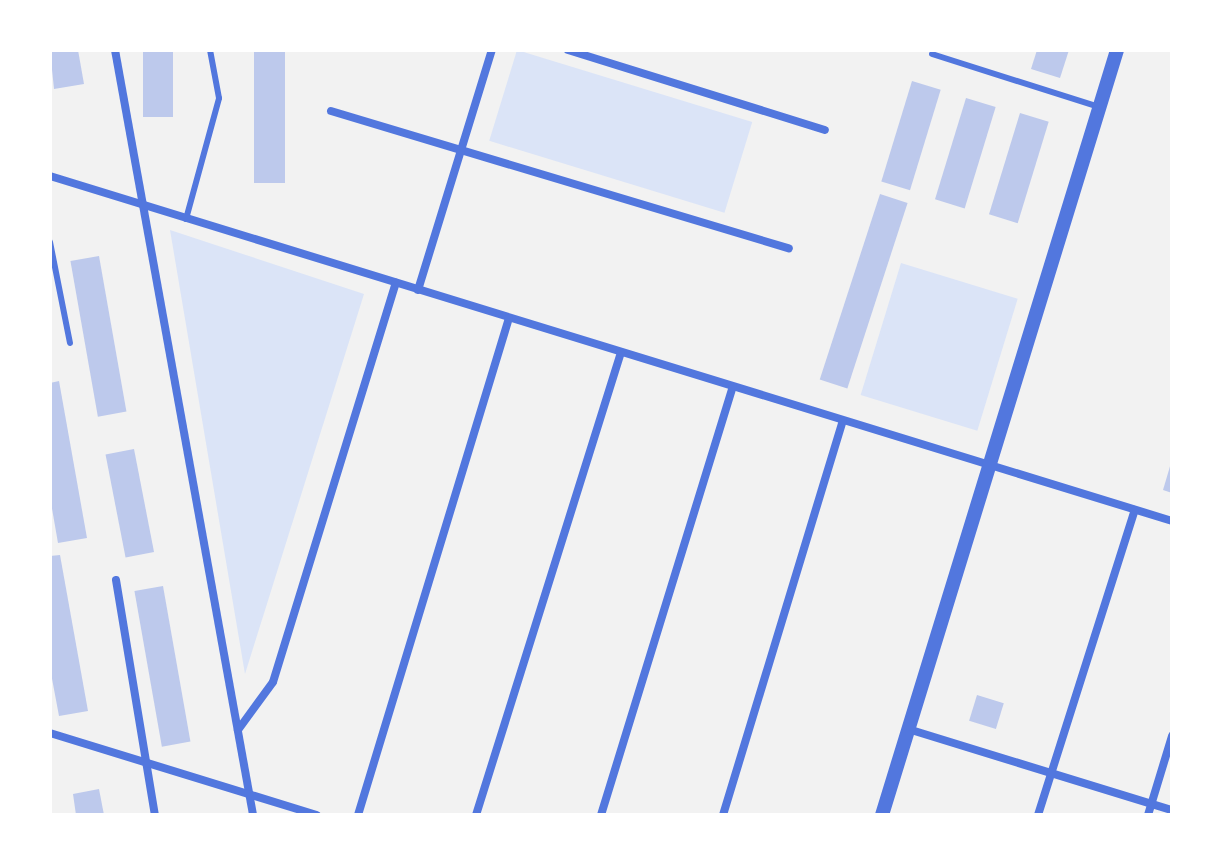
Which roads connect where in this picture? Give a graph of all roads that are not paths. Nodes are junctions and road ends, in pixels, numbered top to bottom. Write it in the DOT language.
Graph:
graph roads {
  1 [pos="115,50"];
  2 [pos="210,50"];
  3 [pos="492,50"];
  4 [pos="568,50"];
  5 [pos="1117,50"];
  6 [pos="932,54"];
  7 [pos="1099,107"];
  8 [pos="331,111"];
  9 [pos="825,130"];
  10 [pos="461,149"];
  11 [pos="50,176"];
  12 [pos="145,206"];
  13 [pos="186,219"];
  14 [pos="50,242"];
  15 [pos="789,248"];
  16 [pos="396,283"];
  17 [pos="418,290"];
  18 [pos="509,318"];
  19 [pos="70,343"];
  20 [pos="621,353"];
  21 [pos="733,387"];
  22 [pos="843,421"];
  23 [pos="987,464"];
  24 [pos="1135,510"];
  25 [pos="1172,521"];
  26 [pos="116,580"];
  27 [pos="908,729"];
  28 [pos="238,730"];
  29 [pos="50,733"];
  30 [pos="1172,736"];
  31 [pos="146,763"];
  32 [pos="1051,773"];
  33 [pos="250,795"];
  34 [pos="1151,803"];
  35 [pos="1172,810"];
  36 [pos="155,815"];
  37 [pos="253,815"];
  38 [pos="317,815"];
  39 [pos="358,815"];
  40 [pos="476,815"];
  41 [pos="601,815"];
  42 [pos="723,815"];
  43 [pos="882,815"];
  44 [pos="1038,815"];
  45 [pos="1148,815"];
  1 -- 12 [label="street"];
  2 -- 13 [label="lane"];
  3 -- 10 [label="street"];
  4 -- 9 [label="street"];
  5 -- 7 [label="street"];
  6 -- 7 [label="lane"];
  7 -- 23 [label="street"];
  8 -- 10 [label="street"];
  10 -- 15 [label="street"];
  10 -- 17 [label="street"];
  11 -- 12 [label="street"];
  12 -- 13 [label="street"];
  12 -- 28 [label="street"];
  13 -- 16 [label="street"];
  14 -- 19 [label="lane"];
  16 -- 17 [label="street"];
  16 -- 28 [label="street"];
  17 -- 18 [label="street"];
  18 -- 20 [label="street"];
  18 -- 39 [label="street"];
  20 -- 21 [label="street"];
  20 -- 40 [label="street"];
  21 -- 22 [label="street"];
  21 -- 41 [label="street"];
  22 -- 23 [label="street"];
  22 -- 42 [label="street"];
  23 -- 24 [label="street"];
  23 -- 27 [label="street"];
  24 -- 25 [label="street"];
  24 -- 32 [label="street"];
  26 -- 31 [label="street"];
  27 -- 32 [label="street"];
  27 -- 43 [label="street"];
  28 -- 33 [label="street"];
  29 -- 31 [label="street"];
  30 -- 34 [label="street"];
  31 -- 33 [label="street"];
  31 -- 36 [label="street"];
  32 -- 34 [label="street"];
  32 -- 44 [label="street"];
  33 -- 37 [label="street"];
  33 -- 38 [label="street"];
  34 -- 35 [label="street"];
  34 -- 45 [label="street"];
}
